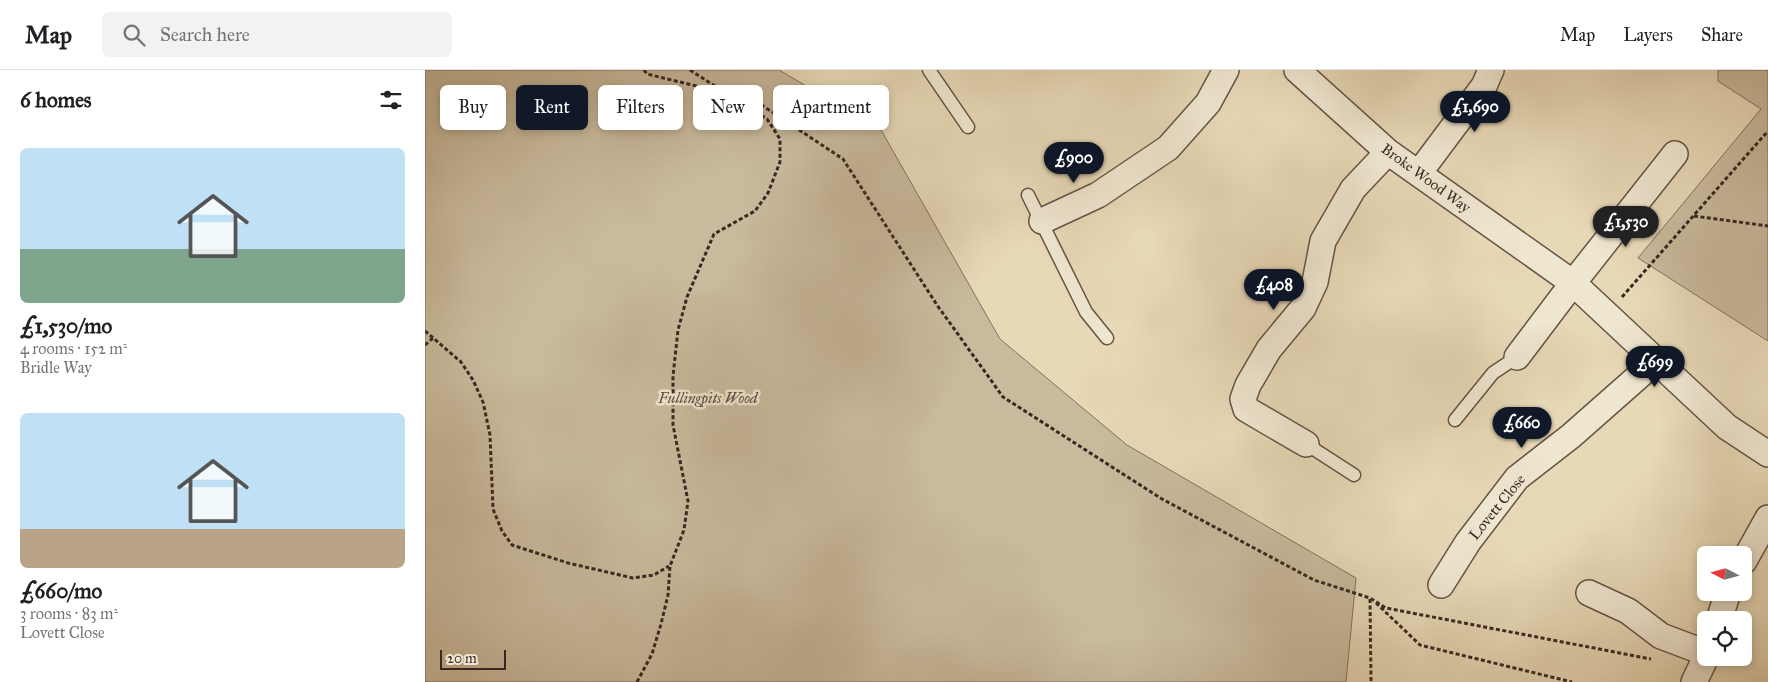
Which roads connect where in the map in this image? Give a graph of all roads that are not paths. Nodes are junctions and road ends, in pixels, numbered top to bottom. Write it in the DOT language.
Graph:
graph roads {
  1 [pos="929,70"];
  2 [pos="1226,70"];
  3 [pos="1297,70"];
  4 [pos="1491,70"];
  5 [pos="968,127"];
  6 [pos="1388,152"];
  7 [pos="1675,154"];
  8 [pos="1419,173"];
  9 [pos="1028,195"];
  10 [pos="1042,221"];
  11 [pos="1568,280"];
  12 [pos="1107,338"];
  13 [pos="1517,357"];
  14 [pos="1656,361"];
  15 [pos="1455,420"];
  16 [pos="1306,444"];
  17 [pos="1768,454"];
  18 [pos="1354,474"];
  19 [pos="1768,518"];
  20 [pos="1752,546"];
  21 [pos="1441,585"];
  22 [pos="1589,593"];
  23 [pos="1697,650"];
  24 [pos="1702,666"];
  25 [pos="1694,682"];
  1 -- 5 [label="lane"];
  2 -- 10 [label="street"];
  3 -- 6 [label="street, Broke Wood Way"];
  4 -- 8 [label="street"];
  6 -- 8 [label="street, Broke Wood Way"];
  6 -- 16 [label="street"];
  7 -- 11 [label="street"];
  8 -- 11 [label="street, Broke Wood Way"];
  9 -- 10 [label="lane"];
  10 -- 12 [label="lane"];
  11 -- 13 [label="street"];
  11 -- 14 [label="street, Broke Wood Way"];
  13 -- 15 [label="lane"];
  14 -- 17 [label="street, Broke Wood Way"];
  14 -- 21 [label="street, Lovett Close"];
  16 -- 18 [label="lane"];
  19 -- 20 [label="street"];
  22 -- 23 [label="street"];
  24 -- 25 [label="street"];
}
